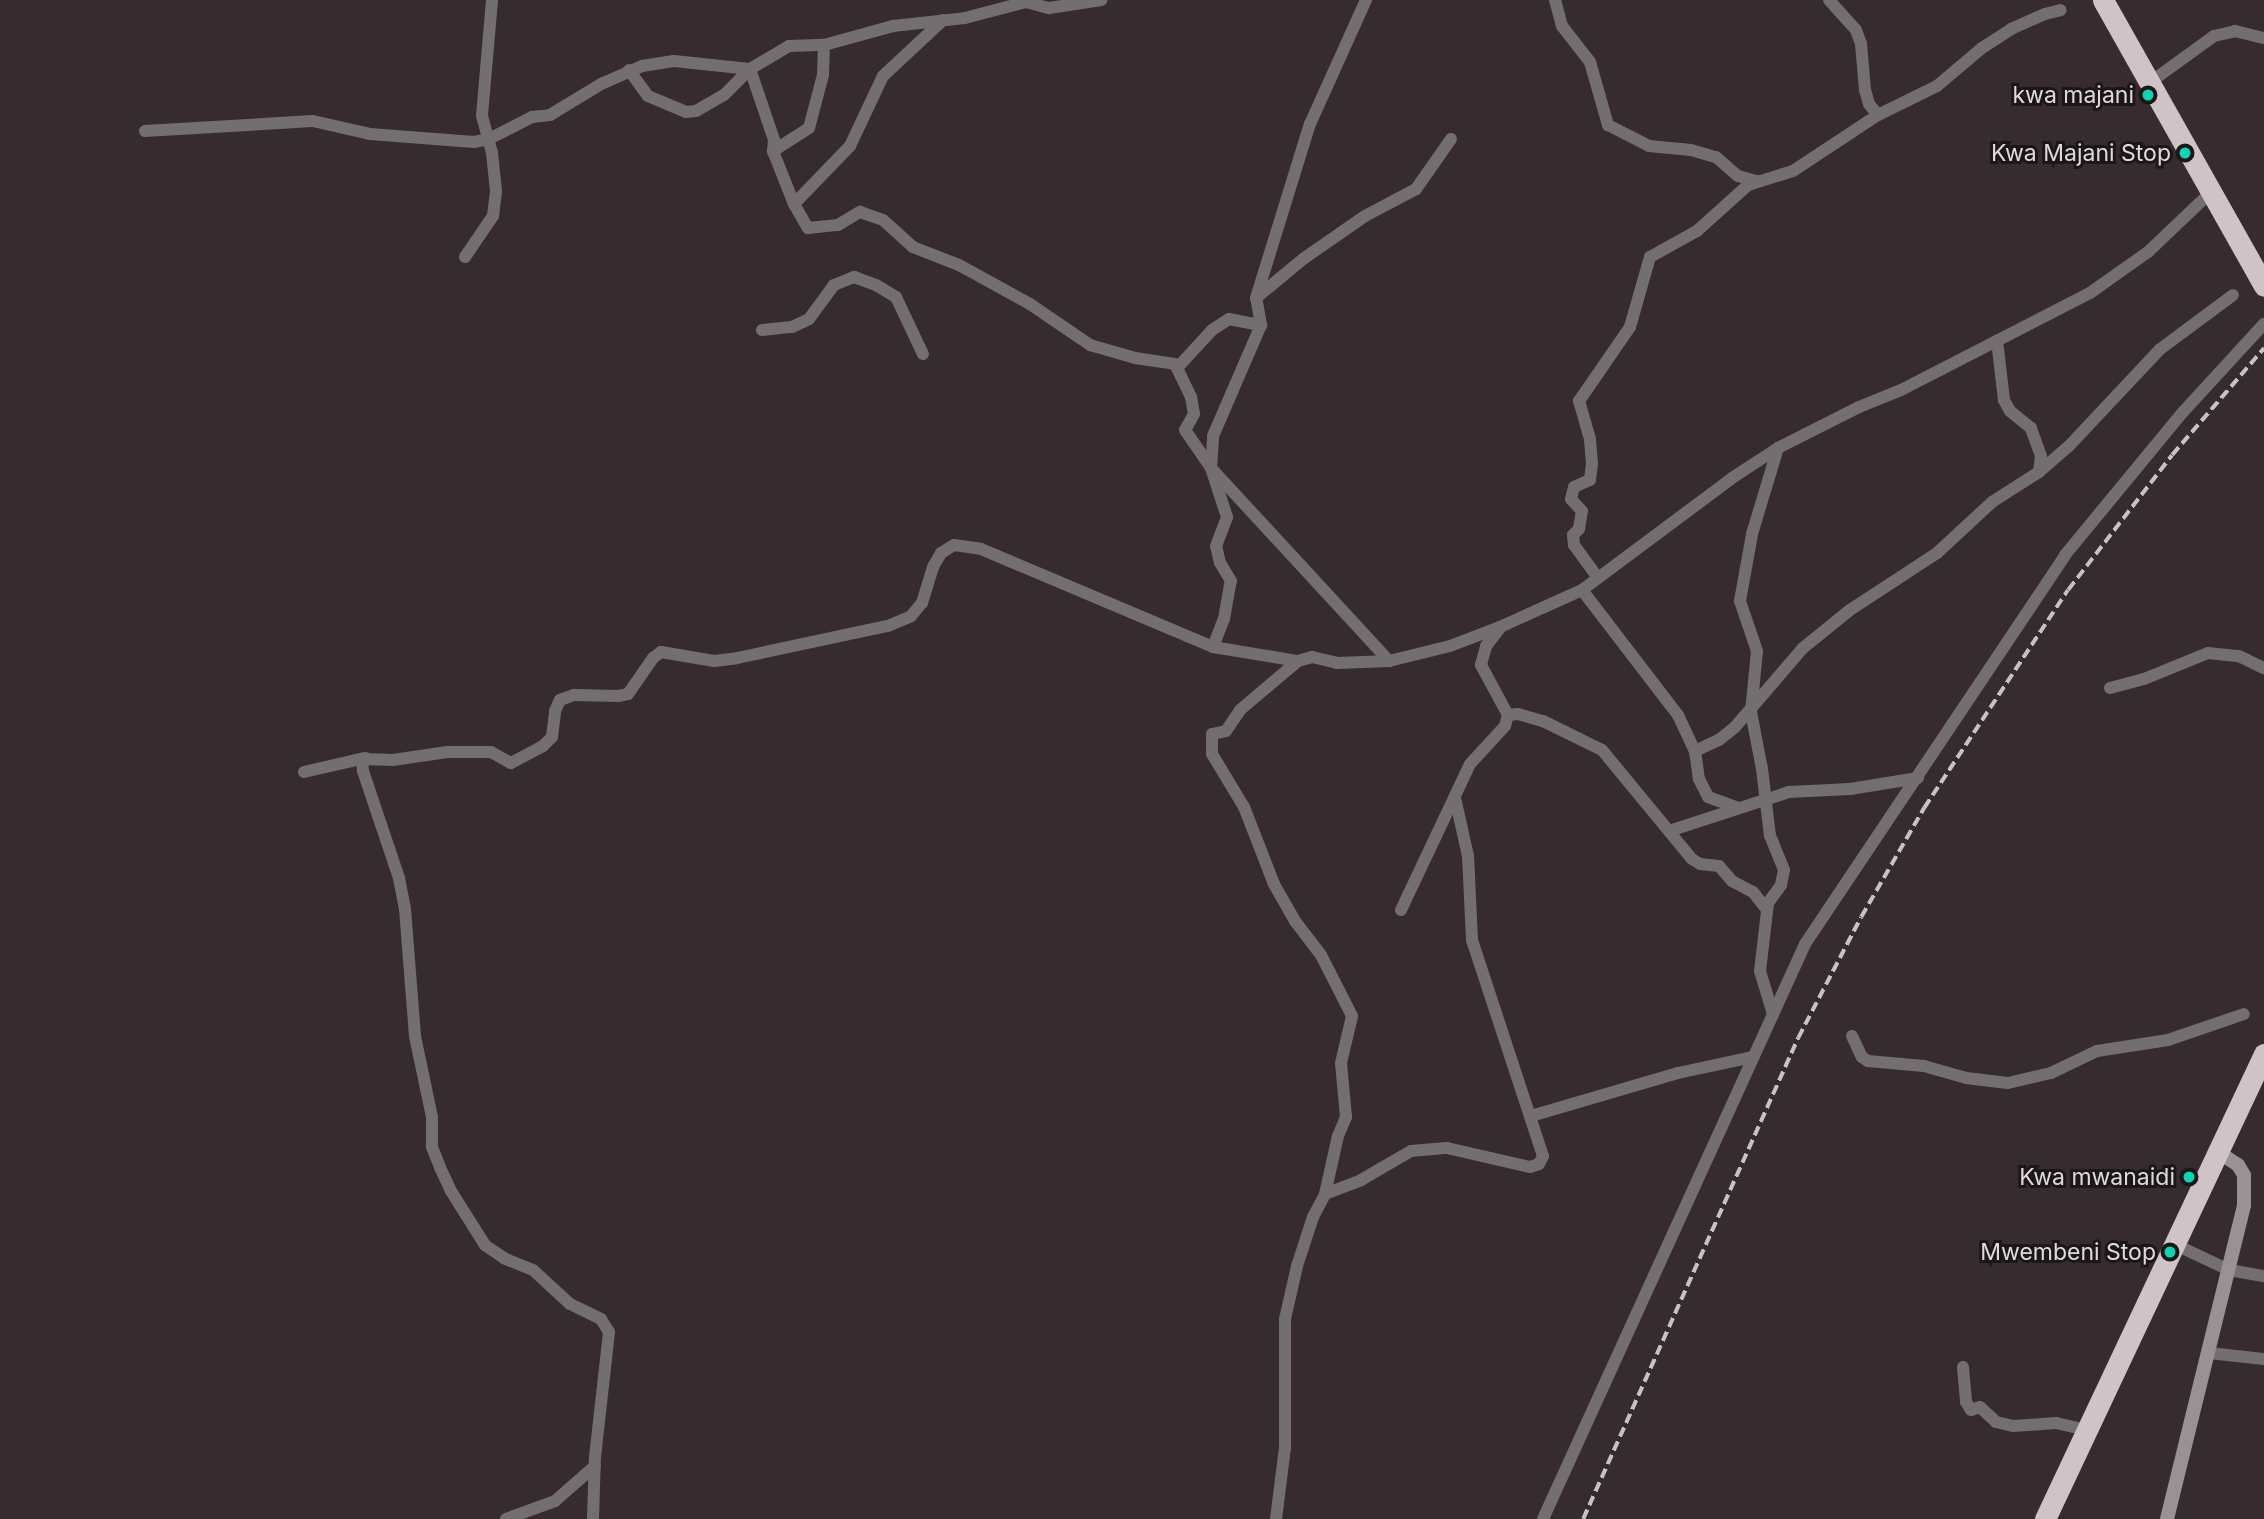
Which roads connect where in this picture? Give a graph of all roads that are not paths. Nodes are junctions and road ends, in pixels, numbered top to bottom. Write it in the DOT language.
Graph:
graph roads {
  1 [pos="492,0"];
  2 [pos="1101,0"];
  3 [pos="1366,0"];
  4 [pos="1555,0"];
  5 [pos="1829,0"];
  6 [pos="2103,0"];
  7 [pos="2061,10"];
  8 [pos="943,20"];
  9 [pos="2264,38"];
  10 [pos="824,45"];
  11 [pos="750,69"];
  12 [pos="629,70"];
  13 [pos="2149,83"];
  14 [pos="1878,115"];
  15 [pos="145,131"];
  16 [pos="1451,139"];
  17 [pos="773,151"];
  18 [pos="1757,181"];
  19 [pos="2211,192"];
  20 [pos="794,204"];
  21 [pos="464,257"];
  22 [pos="2264,286"];
  23 [pos="2233,295"];
  24 [pos="1256,298"];
  25 [pos="1261,324"];
  26 [pos="2264,324"];
  27 [pos="762,330"];
  28 [pos="1997,340"];
  29 [pos="923,354"];
  30 [pos="1178,367"];
  31 [pos="1779,448"];
  32 [pos="1212,468"];
  33 [pos="2039,472"];
  34 [pos="1598,578"];
  35 [pos="1582,590"];
  36 [pos="1500,627"];
  37 [pos="1213,647"];
  38 [pos="1388,661"];
  39 [pos="1298,662"];
  40 [pos="2264,668"];
  41 [pos="2110,688"];
  42 [pos="1751,712"];
  43 [pos="1508,715"];
  44 [pos="1695,751"];
  45 [pos="365,758"];
  46 [pos="304,772"];
  47 [pos="1918,778"];
  48 [pos="1455,798"];
  49 [pos="1767,799"];
  50 [pos="1736,807"];
  51 [pos="1670,831"];
  52 [pos="1401,910"];
  53 [pos="1767,910"];
  54 [pos="1773,1014"];
  55 [pos="2244,1014"];
  56 [pos="1852,1036"];
  57 [pos="2264,1054"];
  58 [pos="1753,1057"];
  59 [pos="1531,1116"];
  60 [pos="2218,1152"];
  61 [pos="1325,1194"];
  62 [pos="2174,1244"];
  63 [pos="2229,1270"];
  64 [pos="2264,1276"];
  65 [pos="2209,1353"];
  66 [pos="2264,1359"];
  67 [pos="1963,1367"];
  68 [pos="2087,1430"];
  69 [pos="595,1466"];
  70 [pos="506,1519"];
  71 [pos="593,1519"];
  72 [pos="1276,1519"];
  73 [pos="1543,1519"];
  74 [pos="2045,1519"];
  75 [pos="2167,1519"];
  1 -- 21 [label="street"];
  2 -- 8 [label="street"];
  3 -- 24 [label="street"];
  4 -- 18 [label="street"];
  5 -- 14 [label="street"];
  6 -- 13 [label="highway"];
  7 -- 14 [label="street"];
  8 -- 10 [label="street"];
  8 -- 20 [label="street"];
  9 -- 13 [label="street"];
  10 -- 11 [label="street"];
  10 -- 17 [label="street"];
  11 -- 12 [label="street"];
  11 -- 12 [label="street"];
  11 -- 17 [label="street"];
  12 -- 15 [label="street"];
  13 -- 19 [label="highway"];
  14 -- 18 [label="street"];
  16 -- 24 [label="street"];
  17 -- 20 [label="street"];
  18 -- 34 [label="street"];
  19 -- 22 [label="highway"];
  19 -- 28 [label="street"];
  20 -- 30 [label="street"];
  23 -- 33 [label="street"];
  24 -- 25 [label="street"];
  25 -- 30 [label="street"];
  25 -- 32 [label="street"];
  26 -- 47 [label="street"];
  27 -- 29 [label="street"];
  28 -- 31 [label="street"];
  28 -- 33 [label="street"];
  30 -- 32 [label="street"];
  31 -- 34 [label="street"];
  31 -- 42 [label="street"];
  32 -- 37 [label="street"];
  32 -- 38 [label="street"];
  33 -- 42 [label="street"];
  34 -- 35 [label="street"];
  35 -- 36 [label="street"];
  35 -- 44 [label="street"];
  36 -- 38 [label="street"];
  36 -- 43 [label="street"];
  37 -- 39 [label="street"];
  37 -- 45 [label="street"];
  38 -- 39 [label="street"];
  39 -- 61 [label="street"];
  40 -- 41 [label="street"];
  42 -- 44 [label="street"];
  42 -- 49 [label="street"];
  43 -- 48 [label="street"];
  43 -- 51 [label="street"];
  44 -- 50 [label="street"];
  45 -- 46 [label="street"];
  45 -- 69 [label="street"];
  47 -- 49 [label="street"];
  47 -- 54 [label="street"];
  48 -- 52 [label="street"];
  48 -- 59 [label="street"];
  49 -- 50 [label="street"];
  49 -- 53 [label="street"];
  50 -- 51 [label="street"];
  51 -- 53 [label="street"];
  53 -- 54 [label="street"];
  54 -- 58 [label="street"];
  55 -- 56 [label="street"];
  57 -- 60 [label="highway"];
  58 -- 59 [label="street"];
  58 -- 73 [label="street"];
  59 -- 61 [label="street"];
  60 -- 62 [label="highway"];
  60 -- 63 [label="street"];
  61 -- 72 [label="street"];
  62 -- 63 [label="street"];
  62 -- 68 [label="highway"];
  63 -- 64 [label="street"];
  63 -- 65 [label="street"];
  65 -- 66 [label="street"];
  65 -- 75 [label="street"];
  67 -- 68 [label="street"];
  68 -- 74 [label="highway"];
  69 -- 70 [label="street"];
  69 -- 71 [label="street"];
}
